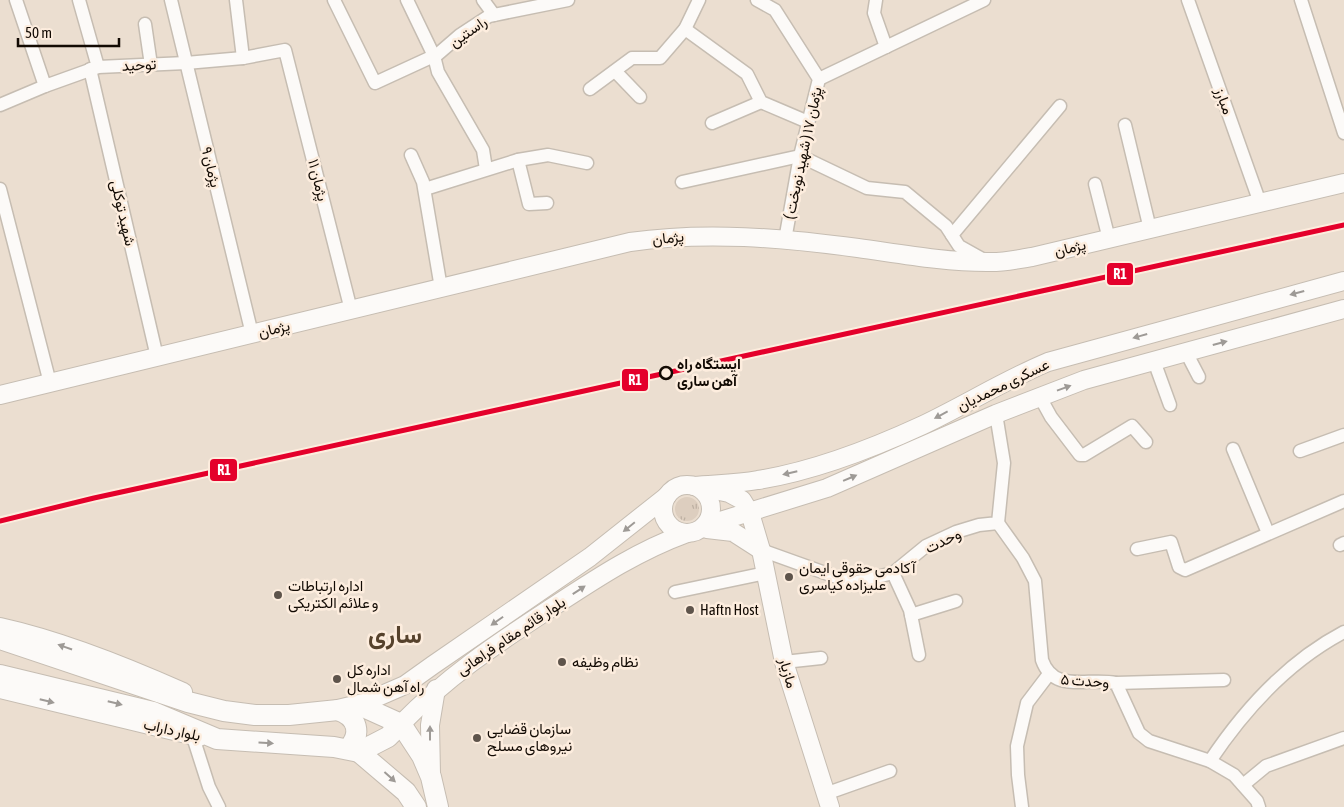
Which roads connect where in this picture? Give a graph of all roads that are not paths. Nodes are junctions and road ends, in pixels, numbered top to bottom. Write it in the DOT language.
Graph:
graph roads {
  1 [pos="16,0"];
  2 [pos="79,0"];
  3 [pos="171,0"];
  4 [pos="236,0"];
  5 [pos="334,0"];
  6 [pos="407,0"];
  7 [pos="483,0"];
  8 [pos="568,0"];
  9 [pos="699,0"];
  10 [pos="757,0"];
  11 [pos="876,0"];
  12 [pos="1188,0"];
  13 [pos="1301,0"];
  14 [pos="978,1"];
  15 [pos="772,4"];
  16 [pos="494,15"];
  17 [pos="145,24"];
  18 [pos="685,29"];
  19 [pos="886,47"];
  20 [pos="284,50"];
  21 [pos="434,56"];
  22 [pos="243,58"];
  23 [pos="186,63"];
  24 [pos="151,65"];
  25 [pos="94,68"];
  26 [pos="615,70"];
  27 [pos="819,79"];
  28 [pos="45,86"];
  29 [pos="590,89"];
  30 [pos="640,97"];
  31 [pos="761,102"];
  32 [pos="0,105"];
  33 [pos="1060,106"];
  34 [pos="808,122"];
  35 [pos="712,124"];
  36 [pos="1125,125"];
  37 [pos="1344,133"];
  38 [pos="411,155"];
  39 [pos="800,156"];
  40 [pos="518,160"];
  41 [pos="587,163"];
  42 [pos="486,168"];
  43 [pos="682,182"];
  44 [pos="1344,183"];
  45 [pos="1096,184"];
  46 [pos="0,189"];
  47 [pos="425,189"];
  48 [pos="547,203"];
  49 [pos="1260,203"];
  50 [pos="1150,229"];
  51 [pos="952,236"];
  52 [pos="1109,239"];
  53 [pos="785,240"];
  54 [pos="989,262"];
  55 [pos="1343,281"];
  56 [pos="441,288"];
  57 [pos="1344,309"];
  58 [pos="351,310"];
  59 [pos="252,334"];
  60 [pos="1186,352"];
  61 [pos="157,357"];
  62 [pos="1154,362"];
  63 [pos="1199,377"];
  64 [pos="50,383"];
  65 [pos="0,395"];
  66 [pos="1040,396"];
  67 [pos="1170,405"];
  68 [pos="996,414"];
  69 [pos="1344,435"];
  70 [pos="1146,442"];
  71 [pos="1232,449"];
  72 [pos="1300,451"];
  73 [pos="697,487"];
  74 [pos="667,496"];
  75 [pos="1344,501"];
  76 [pos="750,513"];
  77 [pos="998,523"];
  78 [pos="696,529"];
  79 [pos="1268,533"];
  80 [pos="1137,549"];
  81 [pos="761,550"];
  82 [pos="766,573"];
  83 [pos="893,573"];
  84 [pos="674,592"];
  85 [pos="956,601"];
  86 [pos="911,616"];
  87 [pos="0,627"];
  88 [pos="1344,632"];
  89 [pos="0,640"];
  90 [pos="919,655"];
  91 [pos="821,658"];
  92 [pos="784,662"];
  93 [pos="1049,674"];
  94 [pos="0,675"];
  95 [pos="1224,680"];
  96 [pos="1116,682"];
  97 [pos="0,689"];
  98 [pos="436,689"];
  99 [pos="358,705"];
  100 [pos="338,710"];
  101 [pos="224,711"];
  102 [pos="401,724"];
  103 [pos="193,737"];
  104 [pos="1344,738"];
  105 [pos="218,739"];
  106 [pos="354,751"];
  107 [pos="1210,761"];
  108 [pos="890,771"];
  109 [pos="431,777"];
  110 [pos="1243,785"];
  111 [pos="826,803"];
  112 [pos="219,807"];
  113 [pos="416,807"];
  114 [pos="438,807"];
  115 [pos="1022,807"];
  116 [pos="1259,807"];
  1 -- 28 [label="street"];
  2 -- 25 [label="street, شهید توکلی"];
  3 -- 23 [label="street, پژمان ۹"];
  4 -- 22 [label="street"];
  5 -- 21 [label="street, راستین"];
  6 -- 21 [label="street"];
  7 -- 16 [label="street"];
  8 -- 16 [label="street, راستین"];
  9 -- 18 [label="street"];
  10 -- 15 [label="street, پژمان ۱۷ ( شهید نوبخت )"];
  11 -- 19 [label="street"];
  12 -- 49 [label="street, مبارز"];
  13 -- 37 [label="street"];
  14 -- 19 [label="street"];
  15 -- 27 [label="street, پژمان ۱۷ ( شهید نوبخت )"];
  16 -- 21 [label="street, راستین"];
  17 -- 24 [label="street"];
  18 -- 26 [label="street"];
  18 -- 31 [label="street"];
  19 -- 27 [label="street"];
  20 -- 22 [label="street, توحید"];
  20 -- 58 [label="street, پژمان ۱۱"];
  21 -- 42 [label="street"];
  22 -- 23 [label="street, توحید"];
  23 -- 24 [label="street, توحید"];
  23 -- 59 [label="street, پژمان ۹"];
  24 -- 25 [label="street, توحید"];
  25 -- 28 [label="street, توحید"];
  25 -- 61 [label="street, شهید توکلی"];
  26 -- 29 [label="street"];
  26 -- 30 [label="street"];
  27 -- 34 [label="street, پژمان ۱۷ ( شهید نوبخت )"];
  28 -- 32 [label="street, توحید"];
  31 -- 34 [label="street"];
  31 -- 35 [label="street"];
  33 -- 51 [label="street"];
  34 -- 39 [label="street, پژمان ۱۷ ( شهید نوبخت )"];
  36 -- 50 [label="street"];
  38 -- 47 [label="street"];
  39 -- 43 [label="street"];
  39 -- 51 [label="street"];
  39 -- 53 [label="street, پژمان ۱۷ ( شهید نوبخت )"];
  40 -- 41 [label="street"];
  40 -- 42 [label="street"];
  40 -- 48 [label="street"];
  42 -- 47 [label="street"];
  44 -- 49 [label="main road, پژمان"];
  45 -- 52 [label="street"];
  46 -- 64 [label="street"];
  47 -- 56 [label="street"];
  49 -- 50 [label="main road, پژمان"];
  50 -- 52 [label="main road, پژمان"];
  51 -- 54 [label="street"];
  52 -- 54 [label="main road, پژمان"];
  53 -- 54 [label="main road, پژمان"];
  53 -- 56 [label="main road, پژمان"];
  55 -- 73 [label="main road, عسکری محمدیان, one-way"];
  56 -- 58 [label="main road, پژمان"];
  60 -- 57 [label="main road, عسکری محمدیان, one-way"];
  58 -- 59 [label="main road, پژمان"];
  59 -- 61 [label="main road, پژمان"];
  60 -- 62 [label="main road, عسکری محمدیان"];
  60 -- 63 [label="street"];
  61 -- 64 [label="main road, پژمان"];
  66 -- 62 [label="main road, عسکری محمدیان, one-way"];
  62 -- 67 [label="street"];
  64 -- 65 [label="main road, پژمان"];
  66 -- 68 [label="main road, عسکری محمدیان"];
  66 -- 70 [label="street"];
  76 -- 68 [label="main road, عسکری محمدیان, one-way"];
  68 -- 77 [label="street"];
  69 -- 72 [label="street"];
  71 -- 79 [label="street"];
  73 -- 74 [label="main road"];
  73 -- 76 [label="main road, مازیار"];
  73 -- 78 [label="main road"];
  74 -- 78 [label="main road"];
  74 -- 99 [label="main road, بلوار قائم مقام فراهانی, one-way"];
  75 -- 79 [label="street"];
  76 -- 78 [label="main road, عسکری محمدیان"];
  76 -- 81 [label="main road, مازیار"];
  77 -- 83 [label="street, وحدت"];
  77 -- 93 [label="street, وحدت ۵"];
  78 -- 81 [label="main road"];
  98 -- 78 [label="main road, بلوار قائم مقام فراهانی, one-way"];
  79 -- 80 [label="street"];
  81 -- 82 [label="main road, مازیار"];
  81 -- 83 [label="street, وحدت"];
  82 -- 84 [label="street"];
  82 -- 92 [label="main road, مازیار"];
  83 -- 86 [label="street"];
  85 -- 86 [label="street"];
  86 -- 90 [label="street"];
  101 -- 87 [label="main road, one-way"];
  88 -- 107 [label="street"];
  89 -- 101 [label="main road"];
  91 -- 92 [label="street"];
  92 -- 111 [label="main road, مازیار"];
  93 -- 96 [label="street, وحدت ۵"];
  93 -- 115 [label="street"];
  94 -- 105 [label="main road, one-way"];
  95 -- 96 [label="street"];
  96 -- 107 [label="street, وحدت ۵"];
  97 -- 103 [label="main road, بلوار داراب, one-way"];
  98 -- 102 [label="main road, بلوار قائم مقام فراهانی"];
  109 -- 98 [label="main road, one-way"];
  99 -- 100 [label="main road, بلوار قائم مقام فراهانی"];
  99 -- 102 [label="main road"];
  100 -- 101 [label="main road"];
  100 -- 106 [label="main road"];
  102 -- 106 [label="main road, بلوار قائم مقام فراهانی"];
  102 -- 109 [label="main road"];
  103 -- 105 [label="main road, بلوار داراب"];
  103 -- 112 [label="street"];
  104 -- 110 [label="street"];
  105 -- 106 [label="main road, بلوار داراب, one-way"];
  106 -- 113 [label="main road, one-way"];
  107 -- 110 [label="street, وحدت ۵"];
  108 -- 111 [label="street"];
  109 -- 114 [label="main road"];
  110 -- 116 [label="street, وحدت ۵"];
}
